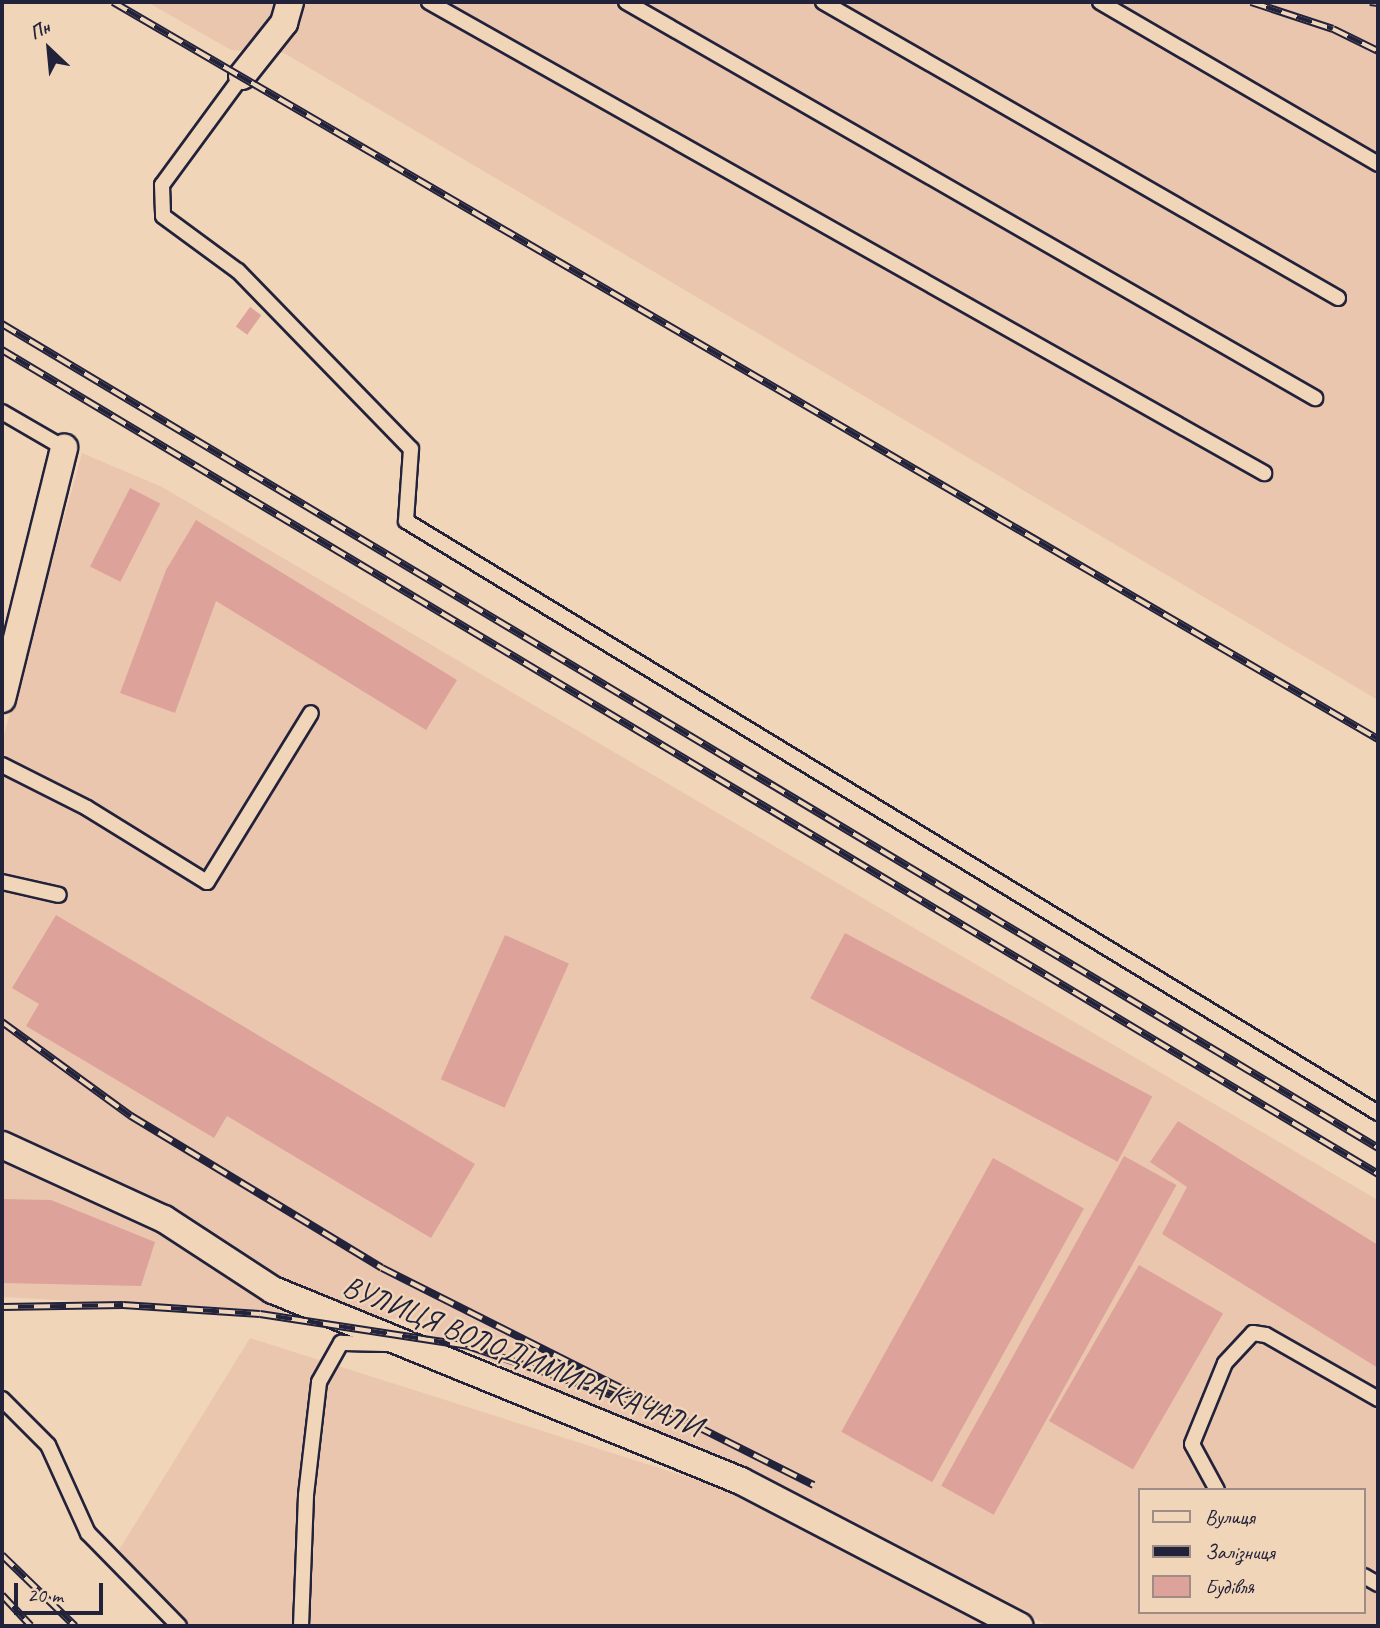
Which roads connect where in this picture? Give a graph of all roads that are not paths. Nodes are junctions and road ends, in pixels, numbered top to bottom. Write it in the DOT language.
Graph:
graph roads {
  1 [pos="290,2"];
  2 [pos="429,2"];
  3 [pos="626,2"];
  4 [pos="823,2"];
  5 [pos="1100,2"];
  6 [pos="242,76"];
  7 [pos="1378,164"];
  8 [pos="1338,298"];
  9 [pos="1315,398"];
  10 [pos="2,412"];
  11 [pos="64,448"];
  12 [pos="1264,473"];
  13 [pos="2,634"];
  14 [pos="12,662"];
  15 [pos="2,699"];
  16 [pos="311,713"];
  17 [pos="2,765"];
  18 [pos="2,882"];
  19 [pos="59,895"];
  20 [pos="1378,1113"];
  21 [pos="2,1145"];
  22 [pos="410,1345"];
  23 [pos="2,1399"];
  24 [pos="1378,1399"];
  25 [pos="1216,1488"];
  26 [pos="179,1626"];
  27 [pos="300,1626"];
  28 [pos="1019,1626"];
  1 -- 6 [label="street"];
  2 -- 12 [label="lane"];
  3 -- 9 [label="lane"];
  4 -- 8 [label="lane"];
  5 -- 7 [label="lane"];
  6 -- 20 [label="lane"];
  10 -- 11 [label="lane"];
  11 -- 14 [label="street"];
  13 -- 14 [label="lane"];
  14 -- 15 [label="street"];
  16 -- 17 [label="lane"];
  18 -- 19 [label="lane"];
  21 -- 22 [label="street, ВУЛИЦЯ ВОЛОДИМИРА КАЧАЛИ"];
  22 -- 27 [label="lane"];
  22 -- 28 [label="street, ВУЛИЦЯ ВОЛОДИМИРА КАЧАЛИ"];
  23 -- 26 [label="lane"];
  24 -- 25 [label="lane"];
}
